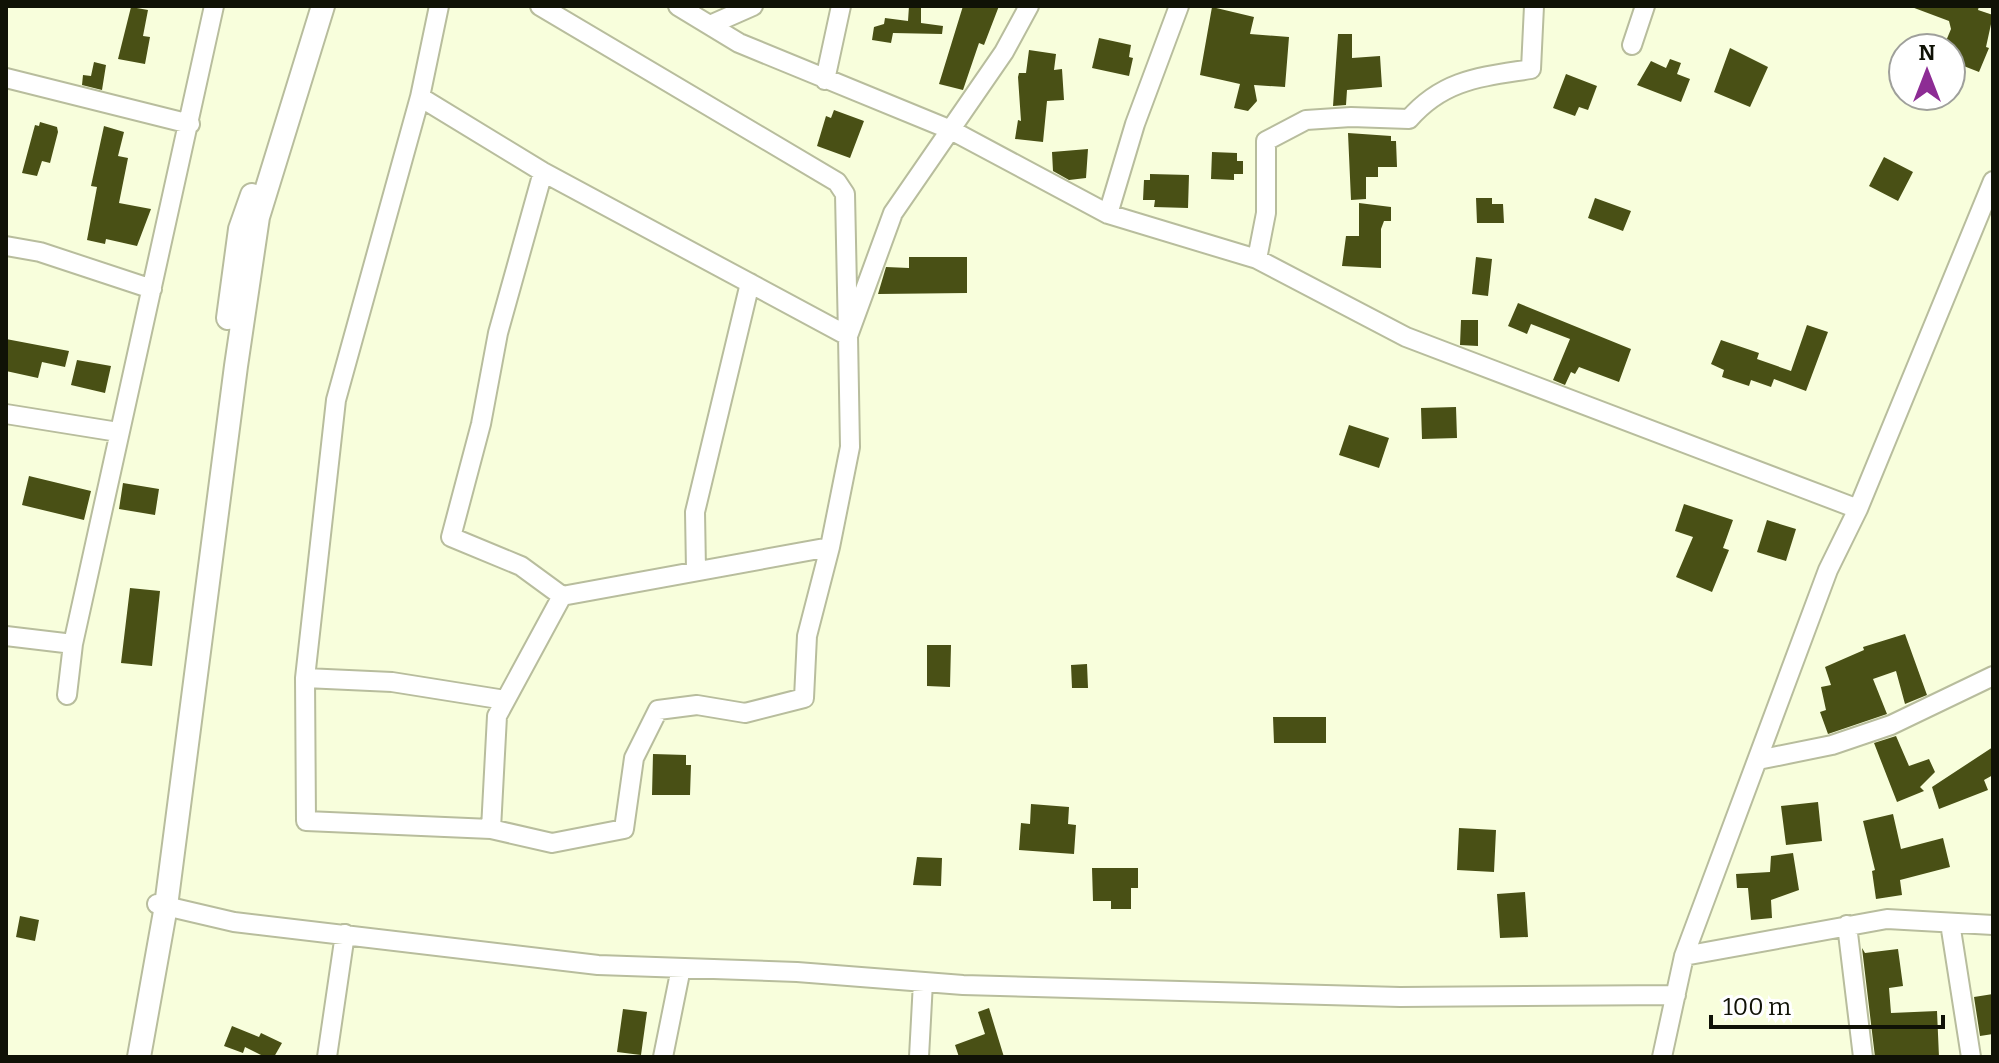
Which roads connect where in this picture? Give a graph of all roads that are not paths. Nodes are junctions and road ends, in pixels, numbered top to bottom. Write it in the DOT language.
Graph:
graph roads {
  1 [pos="214,6"];
  2 [pos="308,6"];
  3 [pos="323,6"];
  4 [pos="439,6"];
  5 [pos="540,6"];
  6 [pos="678,6"];
  7 [pos="753,6"];
  8 [pos="841,6"];
  9 [pos="1029,6"];
  10 [pos="1179,6"];
  11 [pos="1534,6"];
  12 [pos="1645,6"];
  13 [pos="710,25"];
  14 [pos="1632,45"];
  15 [pos="6,78"];
  16 [pos="825,80"];
  17 [pos="420,97"];
  18 [pos="190,124"];
  19 [pos="951,130"];
  20 [pos="543,172"];
  21 [pos="1993,183"];
  22 [pos="1108,214"];
  23 [pos="6,246"];
  24 [pos="1257,259"];
  25 [pos="750,283"];
  26 [pos="152,289"];
  27 [pos="848,336"];
  28 [pos="6,414"];
  29 [pos="118,432"];
  30 [pos="1858,509"];
  31 [pos="830,547"];
  32 [pos="696,570"];
  33 [pos="562,596"];
  34 [pos="6,636"];
  35 [pos="73,644"];
  36 [pos="1993,676"];
  37 [pos="305,678"];
  38 [pos="67,695"];
  39 [pos="505,700"];
  40 [pos="1758,760"];
  41 [pos="491,829"];
  42 [pos="162,905"];
  43 [pos="1950,923"];
  44 [pos="1847,925"];
  45 [pos="1993,925"];
  46 [pos="345,934"];
  47 [pos="1684,956"];
  48 [pos="681,968"];
  49 [pos="923,982"];
  50 [pos="1676,995"];
  51 [pos="128,1057"];
  52 [pos="139,1057"];
  53 [pos="327,1057"];
  54 [pos="663,1057"];
  55 [pos="919,1057"];
  56 [pos="1662,1057"];
  57 [pos="1863,1057"];
  58 [pos="1971,1057"];
  1 -- 18 [label="street"];
  2 -- 42 [label="main road"];
  3 -- 42 [label="main road"];
  4 -- 17 [label="street"];
  5 -- 27 [label="street"];
  6 -- 13 [label="street"];
  7 -- 13 [label="street"];
  8 -- 16 [label="street"];
  9 -- 19 [label="street"];
  10 -- 22 [label="street"];
  11 -- 24 [label="street"];
  12 -- 14 [label="street"];
  13 -- 16 [label="street"];
  15 -- 18 [label="street"];
  16 -- 19 [label="street"];
  17 -- 20 [label="street"];
  17 -- 37 [label="street"];
  18 -- 26 [label="street"];
  19 -- 22 [label="street"];
  19 -- 27 [label="street"];
  20 -- 25 [label="street"];
  20 -- 33 [label="street"];
  21 -- 30 [label="street"];
  22 -- 24 [label="street"];
  23 -- 26 [label="street"];
  24 -- 30 [label="street"];
  25 -- 27 [label="street"];
  25 -- 32 [label="street"];
  26 -- 29 [label="street"];
  27 -- 31 [label="street"];
  28 -- 29 [label="street"];
  29 -- 35 [label="street"];
  30 -- 40 [label="street"];
  31 -- 32 [label="street"];
  31 -- 41 [label="street"];
  32 -- 33 [label="street"];
  33 -- 39 [label="street"];
  34 -- 35 [label="street"];
  35 -- 38 [label="street"];
  36 -- 40 [label="street"];
  37 -- 39 [label="street"];
  37 -- 41 [label="street"];
  39 -- 41 [label="street"];
  40 -- 47 [label="street"];
  42 -- 46 [label="street"];
  42 -- 51 [label="main road"];
  42 -- 52 [label="main road"];
  43 -- 44 [label="street"];
  43 -- 45 [label="street"];
  43 -- 58 [label="street"];
  44 -- 47 [label="street"];
  44 -- 57 [label="street"];
  46 -- 48 [label="street"];
  46 -- 53 [label="street"];
  47 -- 50 [label="street"];
  48 -- 49 [label="street"];
  48 -- 54 [label="street"];
  49 -- 50 [label="street"];
  49 -- 55 [label="street"];
  50 -- 56 [label="street"];
}
